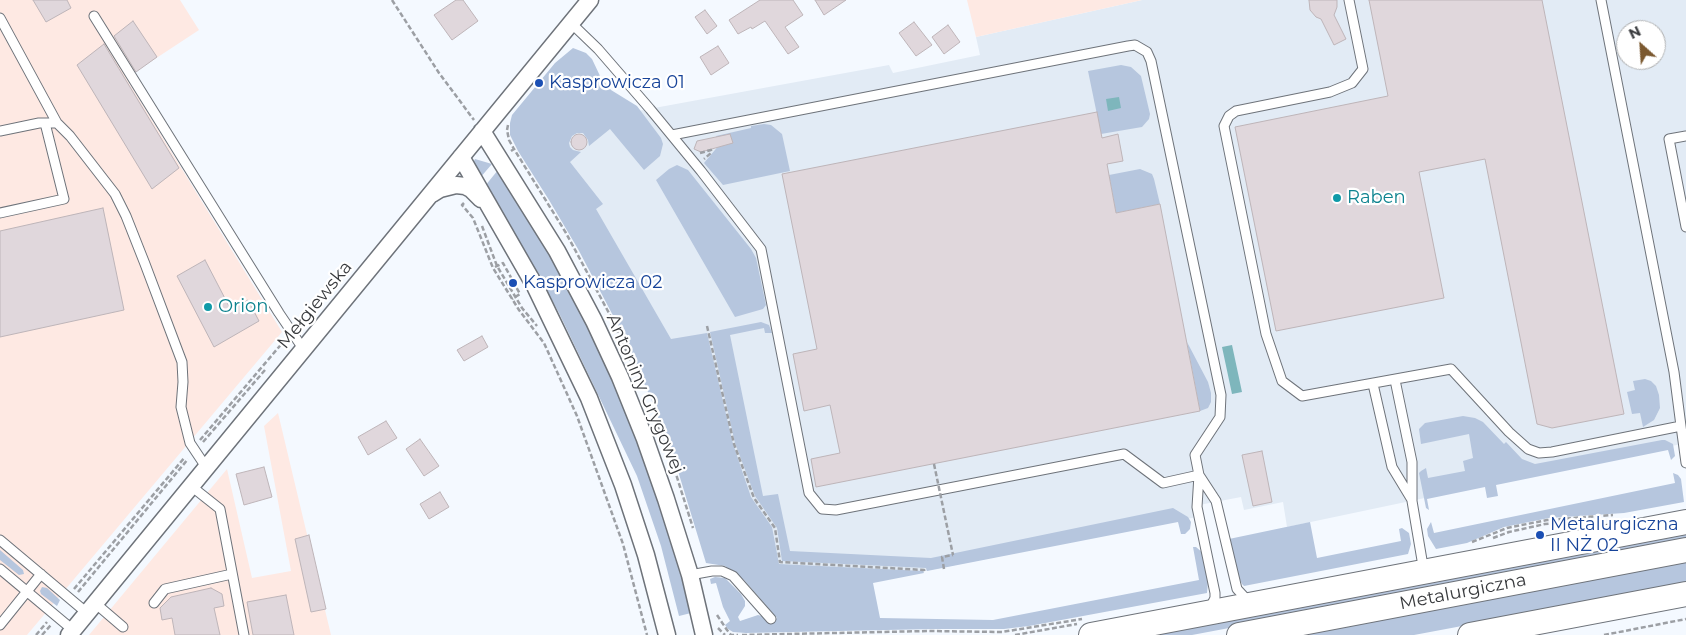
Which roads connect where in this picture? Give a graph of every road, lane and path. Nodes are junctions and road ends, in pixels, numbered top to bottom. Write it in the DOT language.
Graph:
graph roads {
  1 [pos="392,0"];
  2 [pos="590,0"];
  3 [pos="1349,0"];
  4 [pos="1602,0"];
  5 [pos="94,16"];
  6 [pos="0,18"];
  7 [pos="571,24"];
  8 [pos="45,123"];
  9 [pos="56,123"];
  10 [pos="0,131"];
  11 [pos="482,131"];
  12 [pos="672,135"];
  13 [pos="1686,136"];
  14 [pos="694,150"];
  15 [pos="461,158"];
  16 [pos="701,162"];
  17 [pos="430,195"];
  18 [pos="462,198"];
  19 [pos="466,201"];
  20 [pos="481,209"];
  21 [pos="0,212"];
  22 [pos="1686,227"];
  23 [pos="495,267"];
  24 [pos="516,297"];
  25 [pos="512,299"];
  26 [pos="707,326"];
  27 [pos="292,332"];
  28 [pos="304,350"];
  29 [pos="268,366"];
  30 [pos="1395,380"];
  31 [pos="1373,384"];
  32 [pos="1681,426"];
  33 [pos="586,428"];
  34 [pos="194,449"];
  35 [pos="1686,463"];
  36 [pos="934,464"];
  37 [pos="206,467"];
  38 [pos="1199,475"];
  39 [pos="191,486"];
  40 [pos="1412,501"];
  41 [pos="1686,522"];
  42 [pos="622,526"];
  43 [pos="0,540"];
  44 [pos="1686,550"];
  45 [pos="634,567"];
  46 [pos="0,568"];
  47 [pos="944,569"];
  48 [pos="1424,572"];
  49 [pos="925,573"];
  50 [pos="41,574"];
  51 [pos="232,574"];
  52 [pos="690,575"];
  53 [pos="27,592"];
  54 [pos="1686,594"];
  55 [pos="70,598"];
  56 [pos="154,603"];
  57 [pos="1252,604"];
  58 [pos="91,608"];
  59 [pos="1208,612"];
  60 [pos="716,615"];
  61 [pos="55,616"];
  62 [pos="771,619"];
  63 [pos="1686,620"];
  64 [pos="0,625"];
  65 [pos="123,627"];
  66 [pos="1033,628"];
  67 [pos="71,633"];
  68 [pos="36,635"];
  69 [pos="42,635"];
  70 [pos="244,635"];
  71 [pos="647,635"];
  72 [pos="651,635"];
  73 [pos="667,635"];
  74 [pos="704,635"];
  75 [pos="738,635"];
  76 [pos="742,635"];
  77 [pos="1092,635"];
  78 [pos="1239,635"];
  79 [pos="1470,635"];
  80 [pos="1604,635"];
  1 -- 11 [label="path"];
  2 -- 7 [label="street, Mełgiewska"];
  3 -- 31 [label="lane"];
  4 -- 32 [label="lane"];
  5 -- 27 [label="lane"];
  6 -- 9 [label="lane"];
  7 -- 11 [label="street, Mełgiewska"];
  7 -- 12 [label="lane"];
  8 -- 9 [label="lane"];
  8 -- 10 [label="lane"];
  8 -- 21 [label="lane"];
  9 -- 34 [label="lane"];
  11 -- 15 [label="street, Mełgiewska"];
  11 -- 52 [label="street, Antoniny Grygowej"];
  12 -- 38 [label="lane"];
  12 -- 38 [label="lane"];
  13 -- 22 [label="lane"];
  14 -- 16 [label="path"];
  15 -- 17 [label="street, Mełgiewska"];
  15 -- 20 [label="street"];
  17 -- 20 [label="street"];
  17 -- 28 [label="street, Mełgiewska"];
  18 -- 19 [label="path"];
  20 -- 23 [label="path"];
  20 -- 73 [label="street"];
  23 -- 24 [label="path"];
  23 -- 24 [label="path"];
  24 -- 25 [label="path"];
  24 -- 33 [label="path"];
  26 -- 49 [label="path"];
  27 -- 28 [label="lane"];
  27 -- 34 [label="path"];
  28 -- 37 [label="street, Mełgiewska"];
  29 -- 34 [label="path"];
  30 -- 31 [label="lane"];
  30 -- 32 [label="lane"];
  30 -- 40 [label="lane"];
  31 -- 40 [label="lane"];
  32 -- 35 [label="lane"];
  34 -- 37 [label="lane"];
  34 -- 55 [label="path"];
  36 -- 47 [label="path, bridge"];
  37 -- 39 [label="street, Mełgiewska"];
  38 -- 57 [label="lane"];
  38 -- 59 [label="lane"];
  39 -- 51 [label="lane"];
  39 -- 58 [label="street, Mełgiewska"];
  40 -- 48 [label="lane"];
  41 -- 48 [label="main road"];
  42 -- 45 [label="path"];
  43 -- 50 [label="lane"];
  44 -- 78 [label="main road, Metalurgiczna"];
  46 -- 53 [label="lane"];
  48 -- 57 [label="main road"];
  50 -- 53 [label="lane"];
  50 -- 55 [label="lane"];
  51 -- 56 [label="lane"];
  51 -- 70 [label="lane"];
  52 -- 62 [label="lane"];
  52 -- 74 [label="street, Antoniny Grygowej"];
  53 -- 61 [label="lane"];
  53 -- 64 [label="lane"];
  54 -- 79 [label="main road"];
  55 -- 58 [label="lane"];
  57 -- 59 [label="main road"];
  58 -- 65 [label="lane"];
  58 -- 67 [label="street, Mełgiewska"];
  59 -- 77 [label="main road"];
  60 -- 75 [label="path"];
  61 -- 67 [label="lane"];
  61 -- 68 [label="path"];
  61 -- 69 [label="path"];
  63 -- 80 [label="path"];
  66 -- 76 [label="path"];
  71 -- 72 [label="path"];
}
